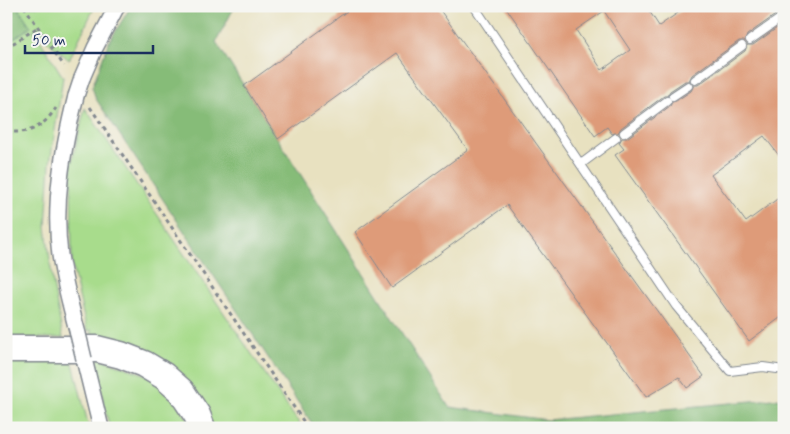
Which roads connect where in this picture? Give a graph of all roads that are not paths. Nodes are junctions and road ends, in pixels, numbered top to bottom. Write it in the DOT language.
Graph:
graph roads {
  1 [pos="117,6"];
  2 [pos="474,6"];
  3 [pos="784,16"];
  4 [pos="750,40"];
  5 [pos="742,46"];
  6 [pos="695,80"];
  7 [pos="688,86"];
  8 [pos="624,133"];
  9 [pos="616,138"];
  10 [pos="581,164"];
  11 [pos="6,349"];
  12 [pos="784,370"];
  13 [pos="101,428"];
  14 [pos="202,428"];
  1 -- 13 [label="street, bridge"];
  2 -- 10 [label="lane"];
  3 -- 4 [label="lane"];
  5 -- 6 [label="lane"];
  7 -- 8 [label="lane"];
  9 -- 10 [label="lane"];
  10 -- 12 [label="lane"];
  11 -- 14 [label="highway"];
}
